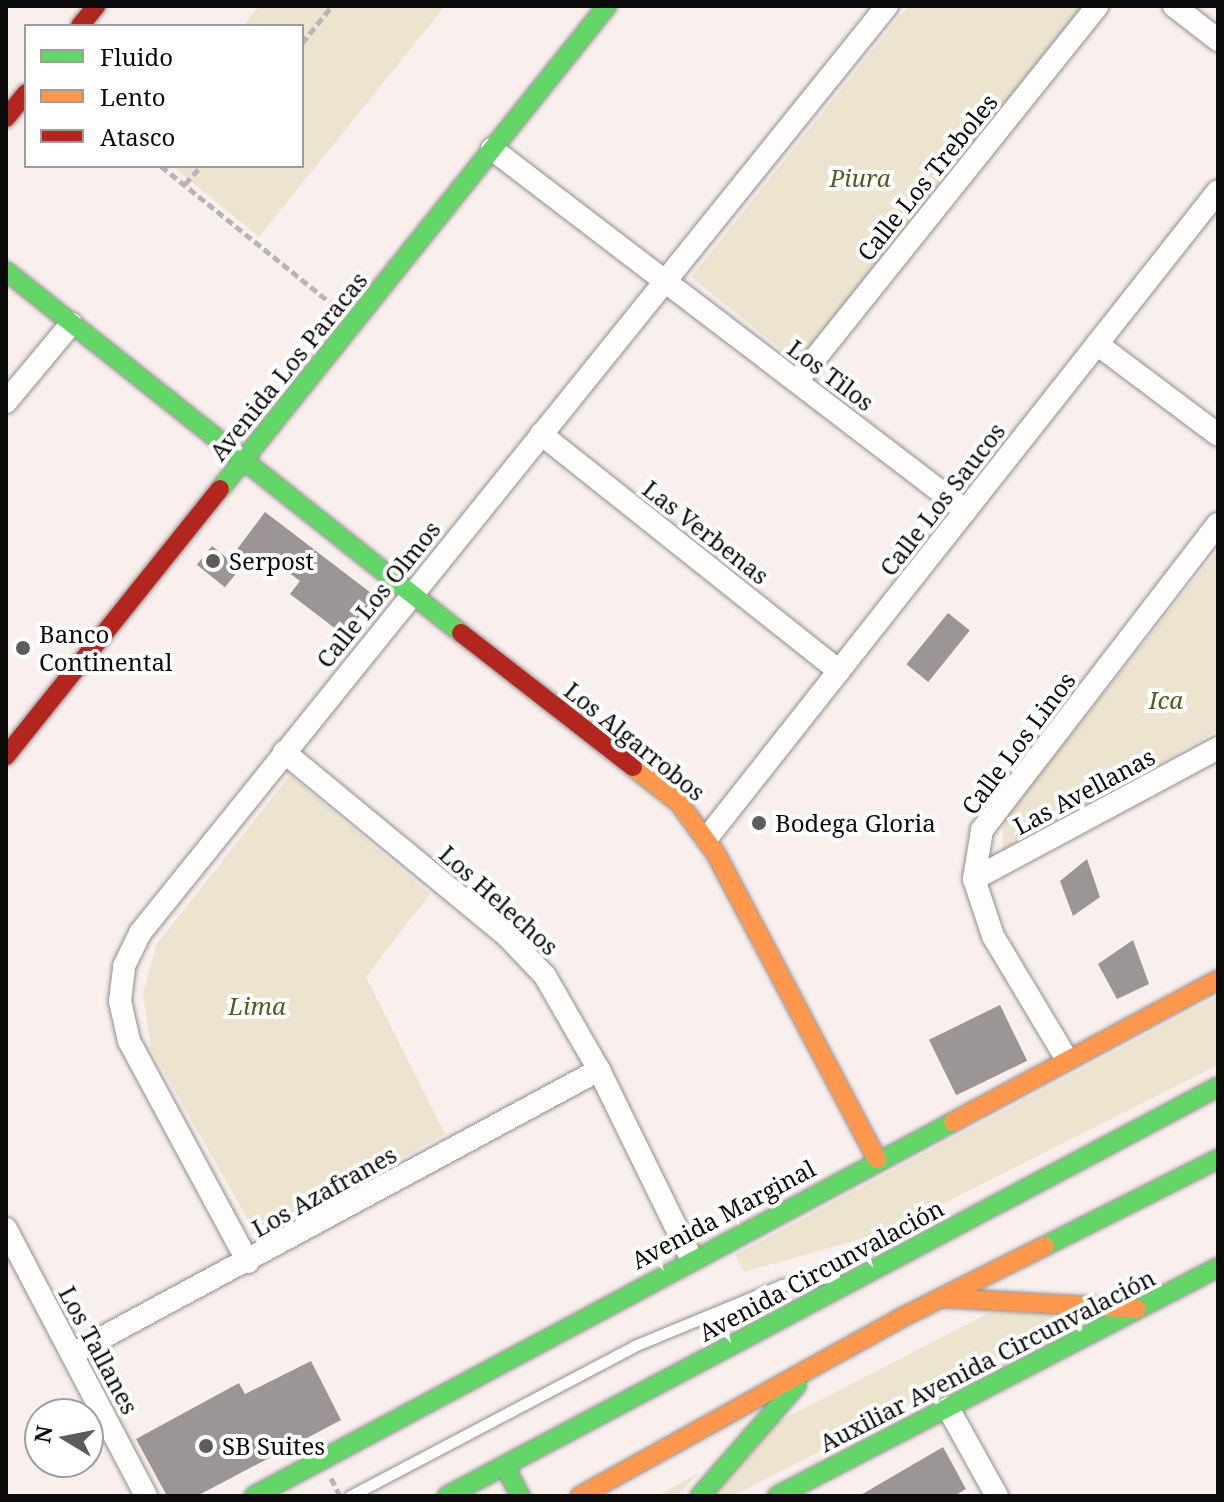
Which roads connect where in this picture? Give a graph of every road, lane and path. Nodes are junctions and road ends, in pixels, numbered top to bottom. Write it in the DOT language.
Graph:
graph roads {
  1 [pos="96,6"];
  2 [pos="332,6"];
  3 [pos="607,6"];
  4 [pos="887,6"];
  5 [pos="1097,6"];
  6 [pos="1174,6"];
  7 [pos="82,24"];
  8 [pos="1218,40"];
  9 [pos="304,41"];
  10 [pos="24,96"];
  11 [pos="6,118"];
  12 [pos="492,149"];
  13 [pos="164,168"];
  14 [pos="199,168"];
  15 [pos="185,184"];
  16 [pos="1218,191"];
  17 [pos="6,271"];
  18 [pos="665,280"];
  19 [pos="354,322"];
  20 [pos="71,324"];
  21 [pos="1097,344"];
  22 [pos="797,381"];
  23 [pos="6,402"];
  24 [pos="541,434"];
  25 [pos="1218,435"];
  26 [pos="241,462"];
  27 [pos="966,511"];
  28 [pos="1218,524"];
  29 [pos="411,594"];
  30 [pos="839,671"];
  31 [pos="1218,748"];
  32 [pos="284,752"];
  33 [pos="6,756"];
  34 [pos="707,838"];
  35 [pos="974,879"];
  36 [pos="1218,980"];
  37 [pos="1066,1058"];
  38 [pos="599,1070"];
  39 [pos="1218,1087"];
  40 [pos="877,1159"];
  41 [pos="1218,1159"];
  42 [pos="6,1229"];
  43 [pos="691,1258"];
  44 [pos="248,1262"];
  45 [pos="1218,1267"];
  46 [pos="870,1269"];
  47 [pos="943,1298"];
  48 [pos="1137,1309"];
  49 [pos="72,1354"];
  50 [pos="814,1365"];
  51 [pos="948,1408"];
  52 [pos="505,1466"];
  53 [pos="331,1478"];
  54 [pos="781,1495"];
  55 [pos="146,1496"];
  56 [pos="254,1496"];
  57 [pos="340,1496"];
  58 [pos="350,1496"];
  59 [pos="447,1496"];
  60 [pos="520,1496"];
  61 [pos="580,1496"];
  62 [pos="700,1496"];
  63 [pos="997,1496"];
  1 -- 7 [label="main road"];
  2 -- 9 [label="path"];
  3 -- 12 [label="main road, Avenida Los Paracas"];
  4 -- 18 [label="street, Calle Los Olmos"];
  5 -- 22 [label="street, Calle Los Treboles"];
  6 -- 8 [label="street"];
  10 -- 11 [label="main road"];
  12 -- 18 [label="street, Los Tilos"];
  12 -- 19 [label="main road, Avenida Los Paracas"];
  13 -- 15 [label="path"];
  14 -- 15 [label="path"];
  15 -- 19 [label="path"];
  16 -- 21 [label="street, Calle Los Saucos"];
  17 -- 20 [label="main road, Los Algarrobos"];
  18 -- 22 [label="street, Los Tilos"];
  18 -- 24 [label="street, Calle Los Olmos"];
  19 -- 26 [label="main road, Avenida Los Paracas"];
  20 -- 23 [label="street"];
  20 -- 26 [label="main road, Los Algarrobos"];
  21 -- 25 [label="street"];
  21 -- 27 [label="street, Calle Los Saucos"];
  22 -- 27 [label="street, Los Tilos"];
  24 -- 29 [label="street, Calle Los Olmos"];
  24 -- 30 [label="street, Las Verbenas"];
  26 -- 29 [label="main road, Los Algarrobos"];
  26 -- 33 [label="main road, Avenida Los Paracas"];
  27 -- 30 [label="street, Calle Los Saucos"];
  28 -- 35 [label="street, Calle Los Linos"];
  29 -- 32 [label="street, Calle Los Olmos"];
  29 -- 34 [label="main road, Los Algarrobos"];
  30 -- 34 [label="street, Calle Los Saucos"];
  31 -- 35 [label="street, Las Avellanas"];
  32 -- 38 [label="street, Los Helechos"];
  32 -- 44 [label="street, Calle Los Olmos"];
  34 -- 40 [label="main road, Los Algarrobos"];
  35 -- 37 [label="street"];
  36 -- 37 [label="main road, Avenida Marginal"];
  37 -- 40 [label="main road, Avenida Marginal"];
  38 -- 43 [label="street, Los Helechos"];
  38 -- 44 [label="street, Los Azafranes"];
  39 -- 46 [label="main road, Avenida Circunvalación"];
  40 -- 43 [label="main road, Avenida Marginal"];
  41 -- 47 [label="main road"];
  42 -- 49 [label="street, Los Tallanes"];
  43 -- 56 [label="main road, Avenida Marginal"];
  44 -- 49 [label="street, Los Azafranes"];
  45 -- 48 [label="main road, Auxiliar Avenida Circunvalación"];
  46 -- 52 [label="main road, Avenida Circunvalación"];
  46 -- 58 [label="lane"];
  47 -- 48 [label="main road"];
  47 -- 50 [label="main road"];
  48 -- 51 [label="main road, Auxiliar Avenida Circunvalación"];
  49 -- 55 [label="street, Los Tallanes"];
  50 -- 61 [label="main road"];
  50 -- 62 [label="main road"];
  51 -- 54 [label="main road, Auxiliar Avenida Circunvalación"];
  51 -- 63 [label="street"];
  52 -- 59 [label="main road, Avenida Circunvalación"];
  52 -- 60 [label="main road"];
  53 -- 57 [label="path, bridge"];
}
